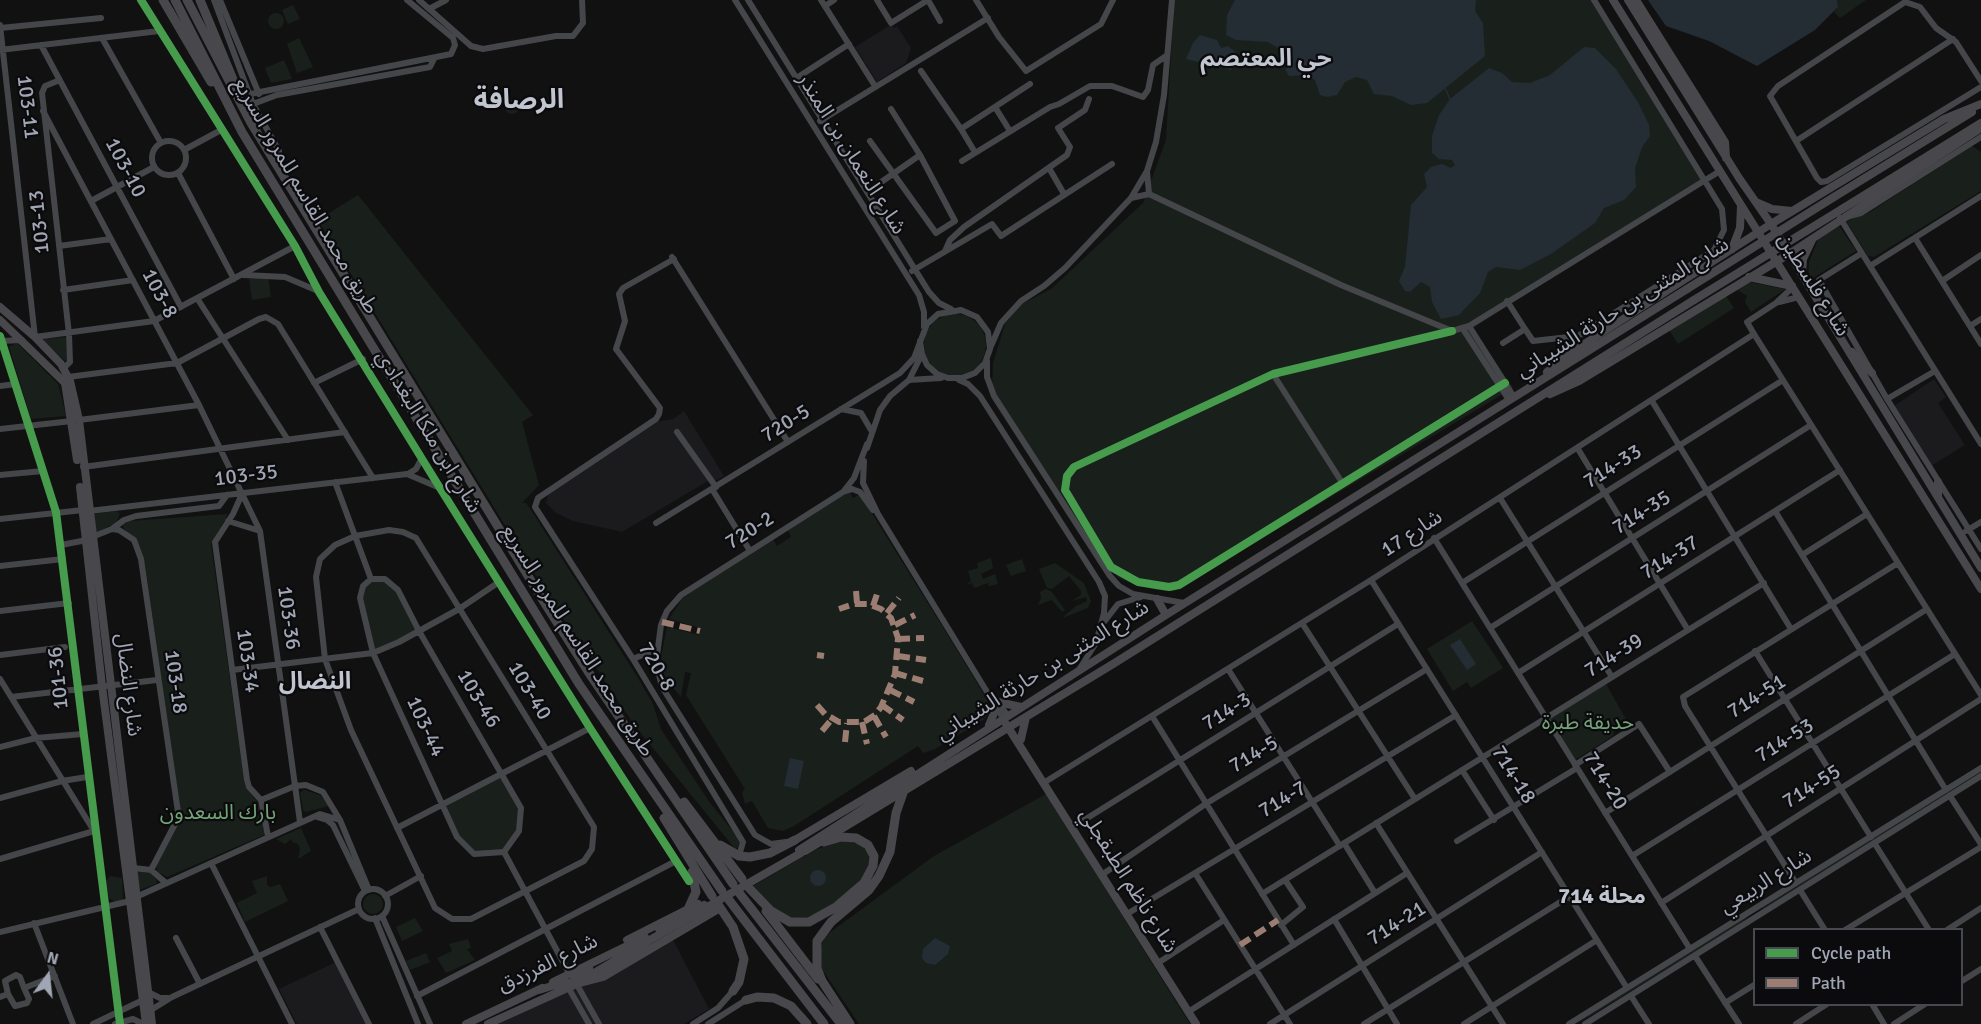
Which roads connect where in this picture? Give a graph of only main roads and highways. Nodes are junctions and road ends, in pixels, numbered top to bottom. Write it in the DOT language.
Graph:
graph roads {
  1 [pos="163,0"];
  2 [pos="200,0"];
  3 [pos="1612,0"];
  4 [pos="1628,0"];
  5 [pos="1636,0"];
  6 [pos="182,1"];
  7 [pos="1659,51"];
  8 [pos="1672,58"];
  9 [pos="1981,105"];
  10 [pos="251,123"];
  11 [pos="1981,123"];
  12 [pos="1981,128"];
  13 [pos="242,132"];
  14 [pos="1726,158"];
  15 [pos="1739,178"];
  16 [pos="1728,184"];
  17 [pos="1753,198"];
  18 [pos="1740,204"];
  19 [pos="1794,211"];
  20 [pos="1841,215"];
  21 [pos="1772,224"];
  22 [pos="1758,232"];
  23 [pos="1815,236"];
  24 [pos="1731,250"];
  25 [pos="1789,254"];
  26 [pos="1777,261"];
  27 [pos="1802,275"];
  28 [pos="1748,277"];
  29 [pos="1793,286"];
  30 [pos="0,307"];
  31 [pos="0,319"];
  32 [pos="36,337"];
  33 [pos="22,340"];
  34 [pos="1843,344"];
  35 [pos="62,366"];
  36 [pos="1872,373"];
  37 [pos="1525,390"];
  38 [pos="1524,405"];
  39 [pos="76,421"];
  40 [pos="1938,482"];
  41 [pos="1938,498"];
  42 [pos="86,510"];
  43 [pos="1981,568"];
  44 [pos="1981,589"];
  45 [pos="1157,599"];
  46 [pos="1166,615"];
  47 [pos="106,686"];
  48 [pos="1021,707"];
  49 [pos="1026,716"];
  50 [pos="1005,717"];
  51 [pos="1011,726"];
  52 [pos="988,727"];
  53 [pos="993,736"];
  54 [pos="1019,740"];
  55 [pos="640,747"];
  56 [pos="627,756"];
  57 [pos="903,793"];
  58 [pos="716,842"];
  59 [pos="824,842"];
  60 [pos="798,848"];
  61 [pos="683,850"];
  62 [pos="722,891"];
  63 [pos="745,891"];
  64 [pos="712,896"];
  65 [pos="133,899"];
  66 [pos="729,900"];
  67 [pos="693,906"];
  68 [pos="714,911"];
  69 [pos="647,939"];
  70 [pos="570,972"];
  71 [pos="572,984"];
  72 [pos="539,990"];
  73 [pos="733,991"];
  74 [pos="828,993"];
  75 [pos="746,1000"];
  76 [pos="145,1024"];
  77 [pos="152,1024"];
  78 [pos="469,1024"];
  79 [pos="488,1024"];
  80 [pos="807,1024"];
  81 [pos="824,1024"];
  82 [pos="842,1024"];
  83 [pos="850,1024"];
  84 [pos="1196,1024"];
  1 -- 13 [label="highway"];
  2 -- 10 [label="highway"];
  3 -- 16 [label="main road, شارع فلسطين"];
  4 -- 7 [label="main road, شارع فلسطين"];
  5 -- 8 [label="main road"];
  6 -- 10 [label="highway, طريق محمد القاسم للمرور السريع"];
  6 -- 13 [label="highway, طريق محمد القاسم للمرور السريع"];
  7 -- 8 [label="main road"];
  7 -- 14 [label="main road, شارع فلسطين"];
  8 -- 14 [label="main road"];
  9 -- 19 [label="main road"];
  9 -- 37 [label="main road, شارع المثنى بن حارثة الشيباني, bridge"];
  10 -- 55 [label="highway, طريق محمد القاسم للمرور السريع"];
  11 -- 20 [label="main road, شارع المثنى بن حارثة الشيباني"];
  12 -- 20 [label="main road"];
  13 -- 56 [label="highway, طريق محمد القاسم للمرور السريع"];
  14 -- 15 [label="main road, شارع فلسطين"];
  15 -- 16 [label="main road"];
  15 -- 17 [label="main road, شارع فلسطين"];
  16 -- 18 [label="main road, شارع فلسطين"];
  17 -- 19 [label="main road"];
  17 -- 21 [label="main road, شارع فلسطين"];
  18 -- 22 [label="main road, شارع فلسطين"];
  18 -- 24 [label="main road"];
  19 -- 21 [label="main road"];
  20 -- 23 [label="main road"];
  20 -- 38 [label="main road, شارع المثنى بن حارثة الشيباني, bridge"];
  21 -- 22 [label="main road"];
  21 -- 25 [label="main road, شارع فلسطين"];
  22 -- 24 [label="main road"];
  22 -- 26 [label="main road, شارع فلسطين"];
  23 -- 25 [label="main road"];
  23 -- 27 [label="main road"];
  24 -- 37 [label="main road"];
  25 -- 26 [label="main road"];
  25 -- 27 [label="main road, شارع فلسطين"];
  26 -- 28 [label="main road"];
  26 -- 29 [label="main road, شارع فلسطين"];
  27 -- 34 [label="main road, شارع فلسطين"];
  28 -- 29 [label="main road"];
  28 -- 38 [label="main road"];
  29 -- 44 [label="main road, شارع فلسطين"];
  30 -- 32 [label="main road, شارع النضال"];
  31 -- 32 [label="main road"];
  31 -- 33 [label="main road, شارع النضال"];
  32 -- 35 [label="main road, شارع النضال"];
  33 -- 35 [label="main road"];
  33 -- 39 [label="main road, شارع النضال"];
  34 -- 36 [label="main road"];
  34 -- 41 [label="main road, شارع فلسطين"];
  35 -- 39 [label="main road, شارع النضال"];
  37 -- 46 [label="main road, شارع المثنى بن حارثة الشيباني"];
  38 -- 49 [label="main road, شارع المثنى بن حارثة الشيباني"];
  39 -- 42 [label="main road, شارع النضال"];
  39 -- 42 [label="main road, شارع النضال"];
  40 -- 41 [label="main road"];
  41 -- 43 [label="main road, شارع فلسطين"];
  42 -- 47 [label="main road, شارع النضال"];
  45 -- 46 [label="main road"];
  46 -- 48 [label="main road, شارع المثنى بن حارثة الشيباني"];
  47 -- 65 [label="main road, شارع النضال"];
  47 -- 65 [label="main road, شارع النضال"];
  48 -- 50 [label="main road, شارع المثنى بن حارثة الشيباني"];
  48 -- 52 [label="main road"];
  49 -- 51 [label="main road, شارع المثنى بن حارثة الشيباني"];
  49 -- 54 [label="main road"];
  50 -- 51 [label="main road, شارع ناظم الطبقجلي"];
  50 -- 52 [label="main road, شارع المثنى بن حارثة الشيباني"];
  51 -- 53 [label="main road, شارع المثنى بن حارثة الشيباني"];
  51 -- 54 [label="main road, شارع ناظم الطبقجلي"];
  52 -- 60 [label="main road, شارع المثنى بن حارثة الشيباني"];
  53 -- 54 [label="main road"];
  53 -- 57 [label="main road, شارع المثنى بن حارثة الشيباني"];
  54 -- 84 [label="main road, شارع ناظم الطبقجلي"];
  55 -- 58 [label="highway"];
  55 -- 58 [label="highway, طريق محمد القاسم للمرور السريع"];
  56 -- 61 [label="highway"];
  56 -- 62 [label="highway, طريق محمد القاسم للمرور السريع"];
  57 -- 59 [label="main road, شارع المثنى بن حارثة الشيباني"];
  57 -- 74 [label="highway"];
  58 -- 60 [label="highway"];
  59 -- 60 [label="main road, شارع المثنى بن حارثة الشيباني"];
  59 -- 63 [label="highway"];
  60 -- 69 [label="main road, bridge"];
  61 -- 64 [label="highway"];
  61 -- 67 [label="highway"];
  63 -- 74 [label="highway"];
  63 -- 82 [label="highway"];
  65 -- 76 [label="main road, شارع النضال"];
  65 -- 77 [label="main road, شارع النضال"];
  66 -- 81 [label="highway"];
  67 -- 70 [label="main road"];
  68 -- 71 [label="main road"];
  68 -- 73 [label="highway"];
  69 -- 70 [label="main road, شارع الفرزدق"];
  69 -- 71 [label="main road, شارع الفرزدق"];
  70 -- 72 [label="main road, شارع الفرزدق"];
  71 -- 72 [label="main road"];
  71 -- 79 [label="main road, شارع الفرزدق"];
  72 -- 78 [label="main road, شارع الفرزدق"];
  74 -- 83 [label="highway"];
  75 -- 80 [label="highway"];
}
